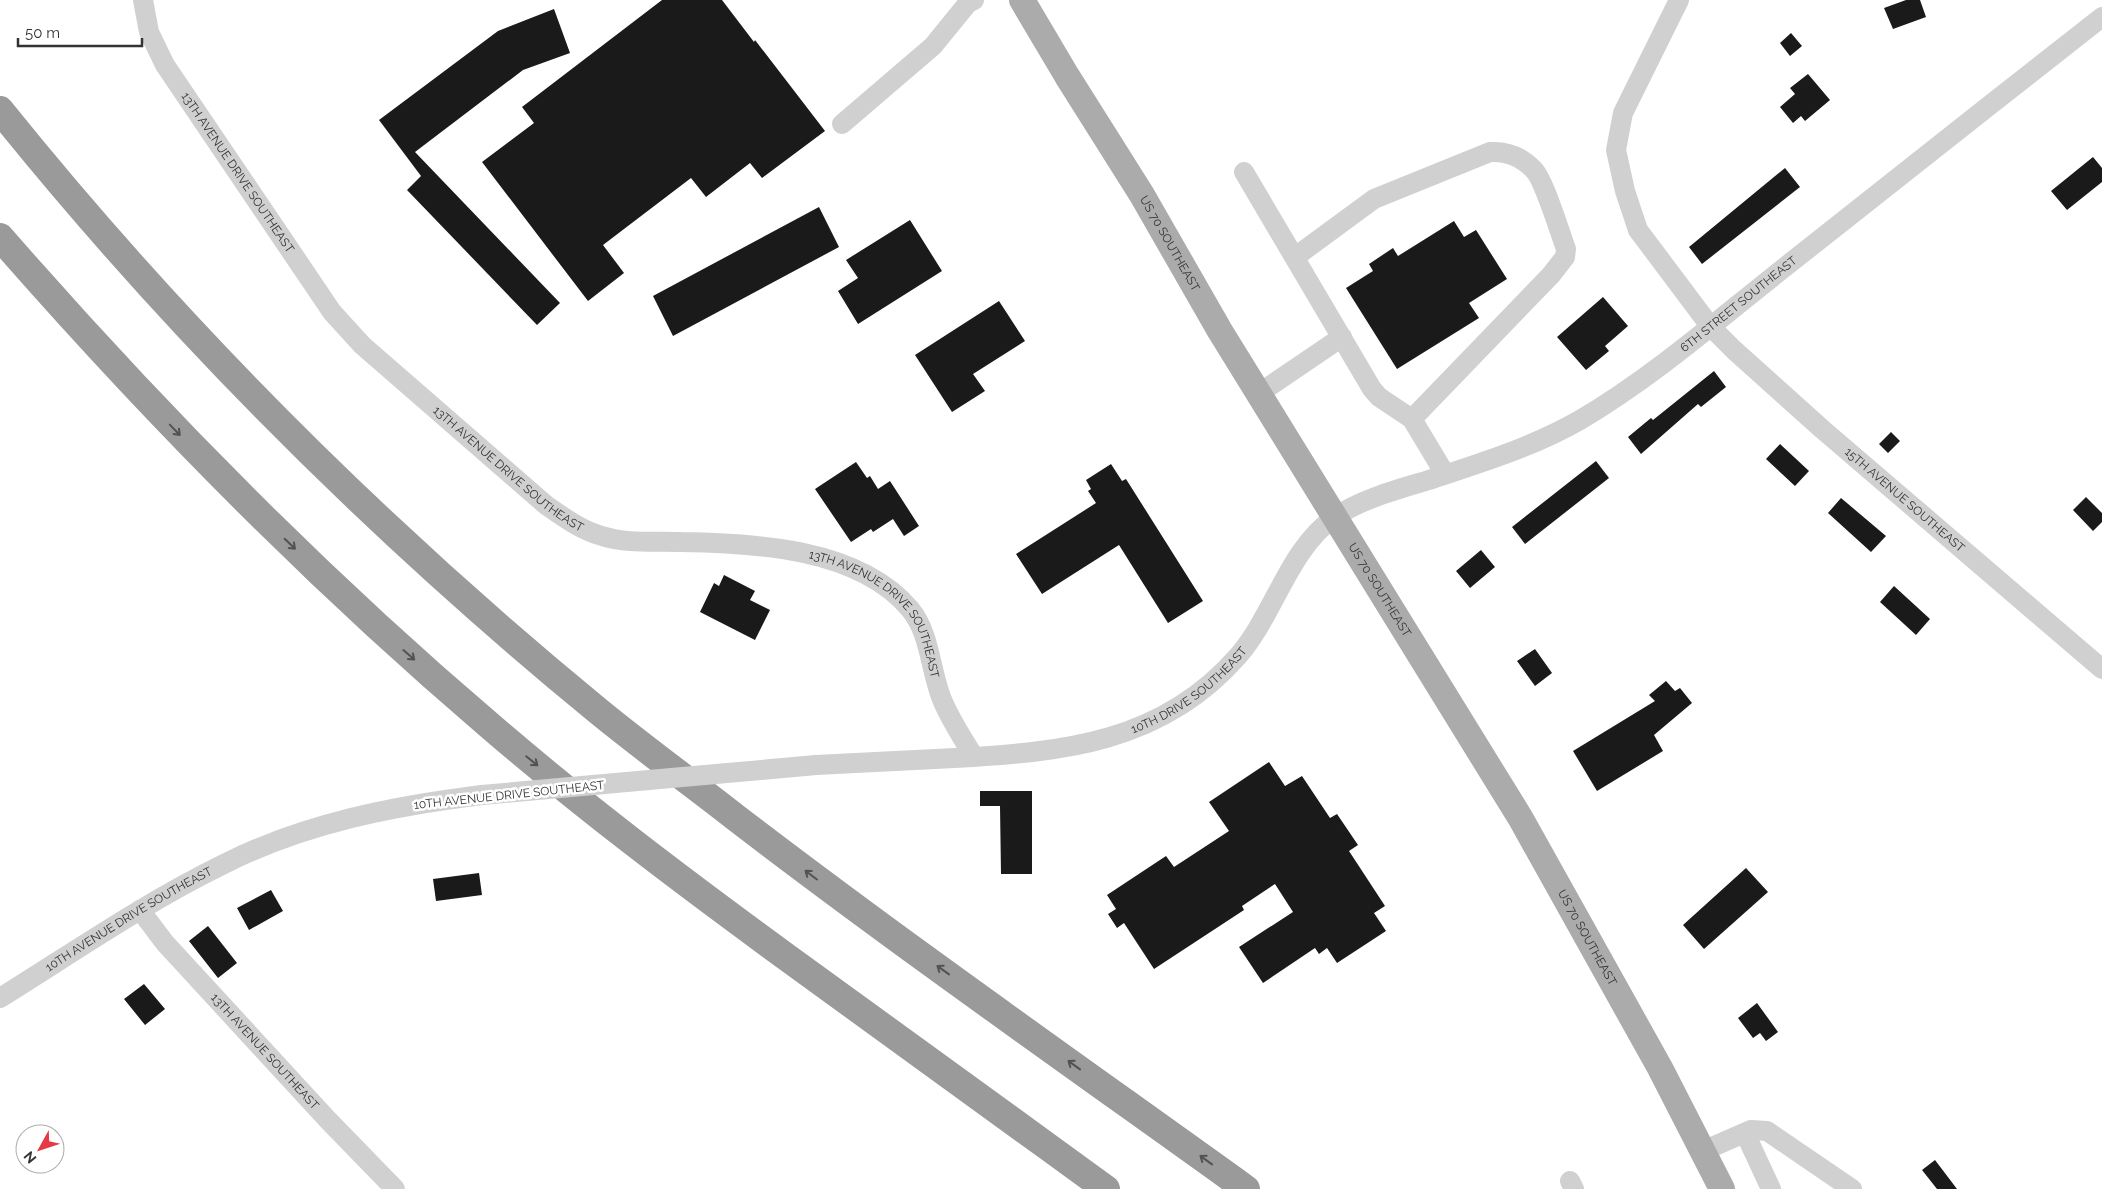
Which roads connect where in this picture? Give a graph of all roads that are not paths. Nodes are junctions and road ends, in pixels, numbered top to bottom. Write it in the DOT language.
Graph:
graph roads {
  1 [pos="143,0"];
  2 [pos="974,0"];
  3 [pos="1022,0"];
  4 [pos="1679,0"];
  5 [pos="2102,16"];
  6 [pos="0,110"];
  7 [pos="842,124"];
  8 [pos="1244,172"];
  9 [pos="0,237"];
  10 [pos="1295,258"];
  11 [pos="0,259"];
  12 [pos="1710,326"];
  13 [pos="1342,337"];
  14 [pos="142,394"];
  15 [pos="1258,394"];
  16 [pos="1412,419"];
  17 [pos="1445,474"];
  18 [pos="1334,518"];
  19 [pos="2102,669"];
  20 [pos="974,756"];
  21 [pos="140,910"];
  22 [pos="0,998"];
  23 [pos="1746,1132"];
  24 [pos="1703,1151"];
  25 [pos="395,1189"];
  26 [pos="1106,1189"];
  27 [pos="1246,1189"];
  28 [pos="1722,1189"];
  29 [pos="1772,1189"];
  30 [pos="1852,1189"];
  1 -- 20 [label="street, 13TH AVENUE DRIVE SOUTHEAST"];
  2 -- 7 [label="street"];
  3 -- 15 [label="main road, US 70 SOUTHEAST"];
  4 -- 12 [label="street, 15TH AVENUE SOUTHEAST"];
  5 -- 12 [label="street, 6TH STREET SOUTHEAST"];
  27 -- 6 [label="highway, one-way"];
  8 -- 10 [label="street"];
  9 -- 14 [label="highway"];
  10 -- 13 [label="street"];
  10 -- 16 [label="street"];
  11 -- 14 [label="highway"];
  12 -- 17 [label="street, 6TH STREET SOUTHEAST"];
  12 -- 19 [label="street, 15TH AVENUE SOUTHEAST"];
  13 -- 15 [label="street"];
  13 -- 16 [label="street"];
  14 -- 26 [label="highway, one-way"];
  15 -- 18 [label="main road, US 70 SOUTHEAST"];
  16 -- 17 [label="street"];
  17 -- 18 [label="street, 6TH STREET SOUTHEAST"];
  18 -- 20 [label="street, 10TH DRIVE SOUTHEAST"];
  18 -- 24 [label="main road, US 70 SOUTHEAST"];
  20 -- 21 [label="street, 10TH AVENUE DRIVE SOUTHEAST, bridge"];
  21 -- 22 [label="street, 10TH AVENUE DRIVE SOUTHEAST"];
  21 -- 25 [label="street, 13TH AVENUE SOUTHEAST"];
  23 -- 24 [label="street"];
  23 -- 29 [label="street"];
  23 -- 30 [label="street"];
  24 -- 28 [label="main road, US 70 SOUTHEAST"];
}
